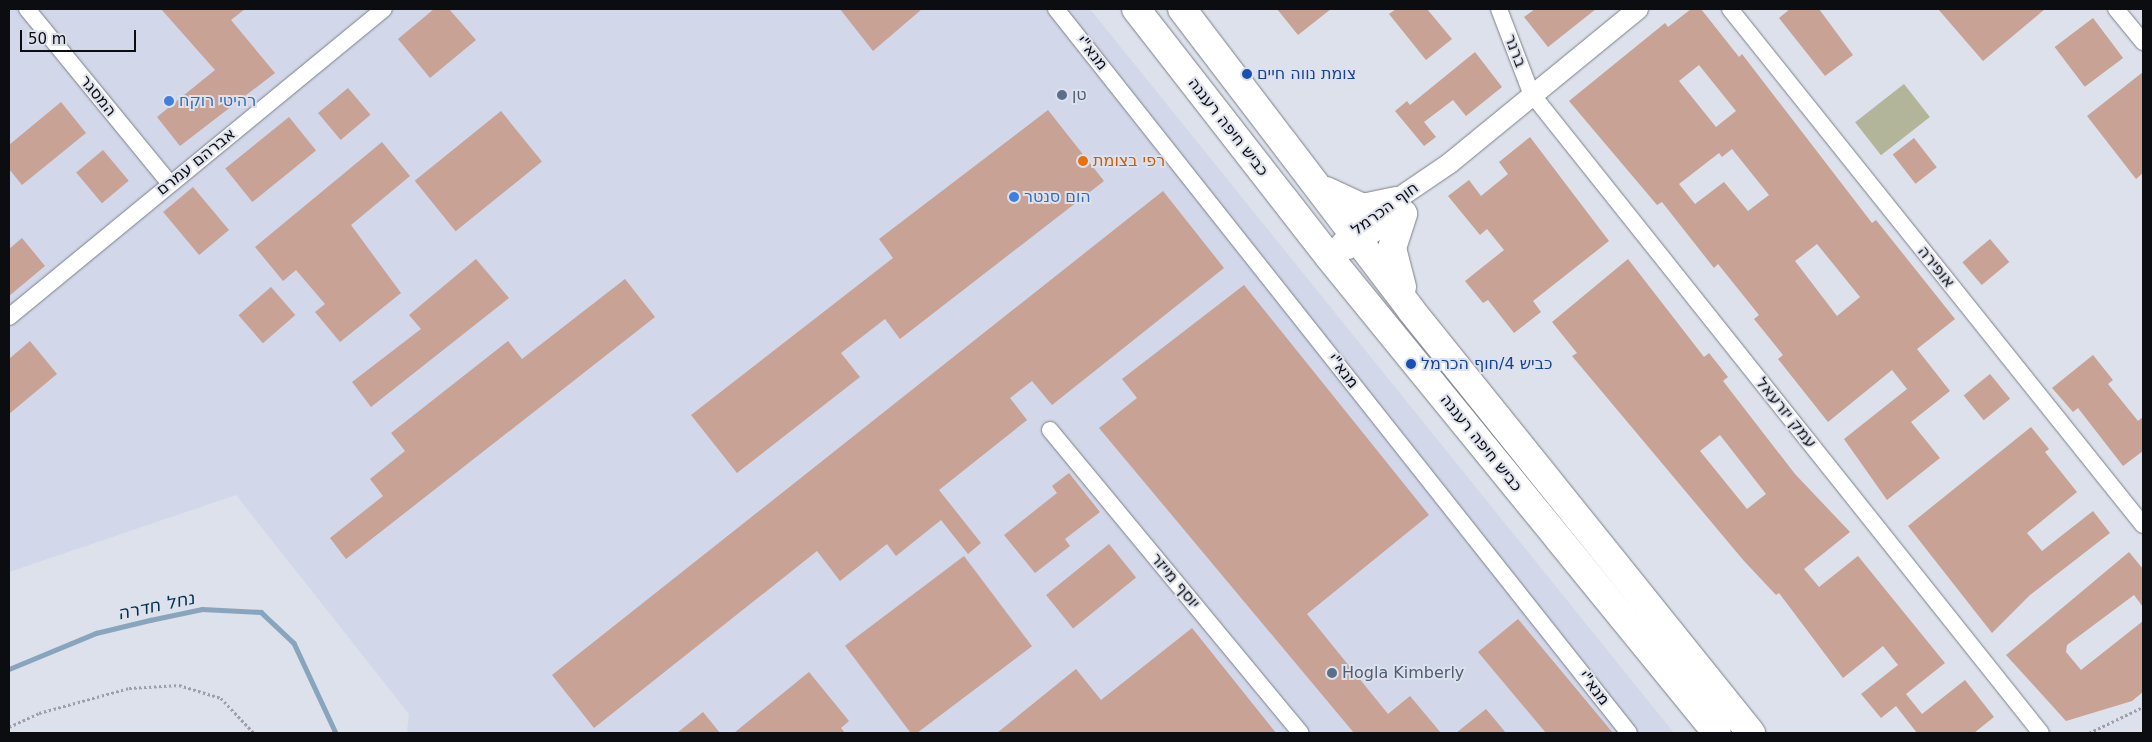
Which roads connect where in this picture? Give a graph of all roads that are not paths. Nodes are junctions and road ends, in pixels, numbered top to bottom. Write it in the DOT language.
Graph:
graph roads {
  1 [pos="27,9"];
  2 [pos="384,9"];
  3 [pos="1056,9"];
  4 [pos="1136,9"];
  5 [pos="1182,9"];
  6 [pos="1499,9"];
  7 [pos="1638,9"];
  8 [pos="1730,9"];
  9 [pos="2116,9"];
  10 [pos="2143,42"];
  11 [pos="1531,93"];
  12 [pos="170,184"];
  13 [pos="1322,188"];
  14 [pos="1399,208"];
  15 [pos="1358,236"];
  16 [pos="1329,257"];
  17 [pos="1411,310"];
  18 [pos="9,317"];
  19 [pos="1050,430"];
  20 [pos="2143,526"];
  21 [pos="1301,733"];
  22 [pos="1629,733"];
  23 [pos="1717,733"];
  24 [pos="1752,733"];
  25 [pos="2041,733"];
  1 -- 12 [label="street, המסגר"];
  2 -- 12 [label="street, אברהם עמרם"];
  3 -- 22 [label="street, מנא\"י"];
  4 -- 16 [label="highway, כביש חיפה רעננה"];
  5 -- 13 [label="highway, כביש חיפה רעננה"];
  6 -- 11 [label="street, ברנר"];
  7 -- 11 [label="street, חוף הכרמל"];
  8 -- 20 [label="street, אופירה"];
  9 -- 10 [label="street"];
  11 -- 14 [label="street, חוף הכרמל"];
  11 -- 25 [label="street, עמק יזרעאל"];
  12 -- 18 [label="street, אברהם עמרם"];
  13 -- 14 [label="highway"];
  13 -- 15 [label="highway, כביש חיפה רעננה"];
  14 -- 15 [label="street, חוף הכרמל"];
  14 -- 17 [label="highway"];
  15 -- 16 [label="street, חוף הכרמל"];
  15 -- 17 [label="highway, כביש חיפה רעננה"];
  16 -- 23 [label="highway, כביש חיפה רעננה"];
  17 -- 24 [label="highway, כביש חיפה רעננה"];
  19 -- 21 [label="street, יוסף מייזר"];
}
